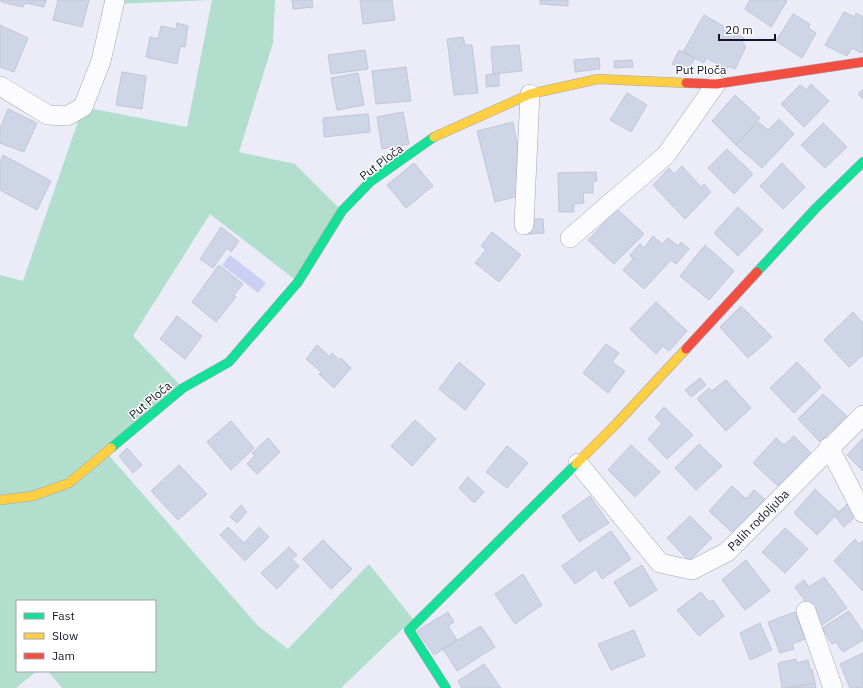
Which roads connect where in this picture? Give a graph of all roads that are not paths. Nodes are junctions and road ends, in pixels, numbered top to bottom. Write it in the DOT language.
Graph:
graph roads {
  1 [pos="115,0"];
  2 [pos="863,62"];
  3 [pos="716,84"];
  4 [pos="0,86"];
  5 [pos="530,94"];
  6 [pos="863,162"];
  7 [pos="524,225"];
  8 [pos="570,238"];
  9 [pos="863,414"];
  10 [pos="829,447"];
  11 [pos="578,463"];
  12 [pos="0,500"];
  13 [pos="863,513"];
  14 [pos="806,612"];
  15 [pos="446,688"];
  16 [pos="834,688"];
  1 -- 4 [label="street"];
  2 -- 3 [label="street, Put Ploča"];
  3 -- 5 [label="street, Put Ploča"];
  3 -- 8 [label="street"];
  5 -- 7 [label="street"];
  5 -- 12 [label="street, Put Ploča"];
  6 -- 11 [label="street"];
  9 -- 10 [label="street, Palih rodoljuba"];
  10 -- 11 [label="street, Palih rodoljuba"];
  10 -- 13 [label="street"];
  11 -- 15 [label="street"];
  14 -- 16 [label="street"];
}
